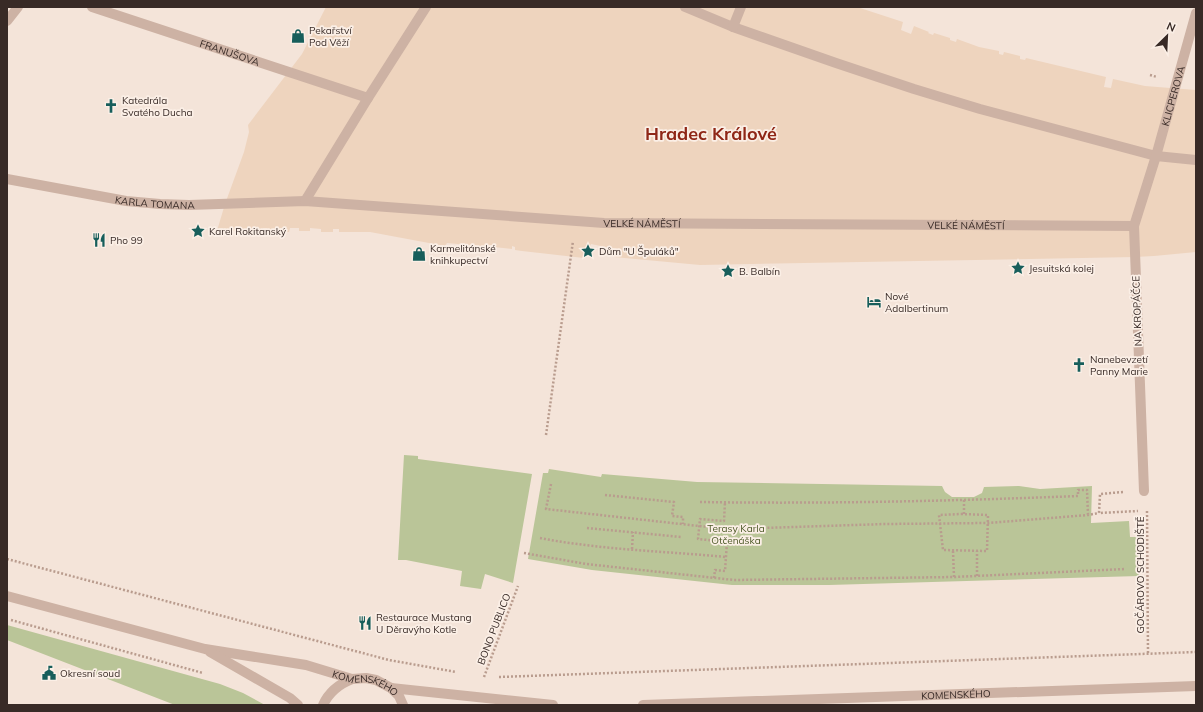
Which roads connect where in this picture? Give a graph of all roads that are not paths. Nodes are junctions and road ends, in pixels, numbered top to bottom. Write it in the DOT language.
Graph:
graph roads {
  1 [pos="18,7"];
  2 [pos="92,7"];
  3 [pos="426,7"];
  4 [pos="685,7"];
  5 [pos="740,7"];
  6 [pos="1196,13"];
  7 [pos="7,21"];
  8 [pos="733,27"];
  9 [pos="368,98"];
  10 [pos="1156,156"];
  11 [pos="1196,160"];
  12 [pos="7,179"];
  13 [pos="305,201"];
  14 [pos="1134,226"];
  15 [pos="1144,491"];
  16 [pos="7,596"];
  17 [pos="205,649"];
  18 [pos="352,679"];
  19 [pos="1196,686"];
  20 [pos="391,688"];
  21 [pos="298,705"];
  22 [pos="323,705"];
  23 [pos="403,705"];
  24 [pos="553,705"];
  25 [pos="643,705"];
  1 -- 7 [label="street"];
  2 -- 9 [label="street, FRANUŠOVA"];
  3 -- 9 [label="street"];
  4 -- 8 [label="street"];
  5 -- 8 [label="street"];
  6 -- 10 [label="street, KLICPEROVA"];
  8 -- 10 [label="street"];
  9 -- 13 [label="street"];
  10 -- 11 [label="street"];
  10 -- 14 [label="street"];
  12 -- 13 [label="street, KARLA TOMANA"];
  13 -- 14 [label="street, VELKÉ NÁMĚSTÍ"];
  14 -- 15 [label="street, NA KROPÁČCE"];
  16 -- 17 [label="street, KOMENSKÉHO"];
  17 -- 18 [label="street, KOMENSKÉHO"];
  17 -- 21 [label="street, KOMENSKÉHO"];
  18 -- 20 [label="street, KOMENSKÉHO"];
  18 -- 22 [label="street"];
  19 -- 25 [label="street, KOMENSKÉHO"];
  20 -- 23 [label="street"];
  20 -- 24 [label="street, KOMENSKÉHO"];
}
